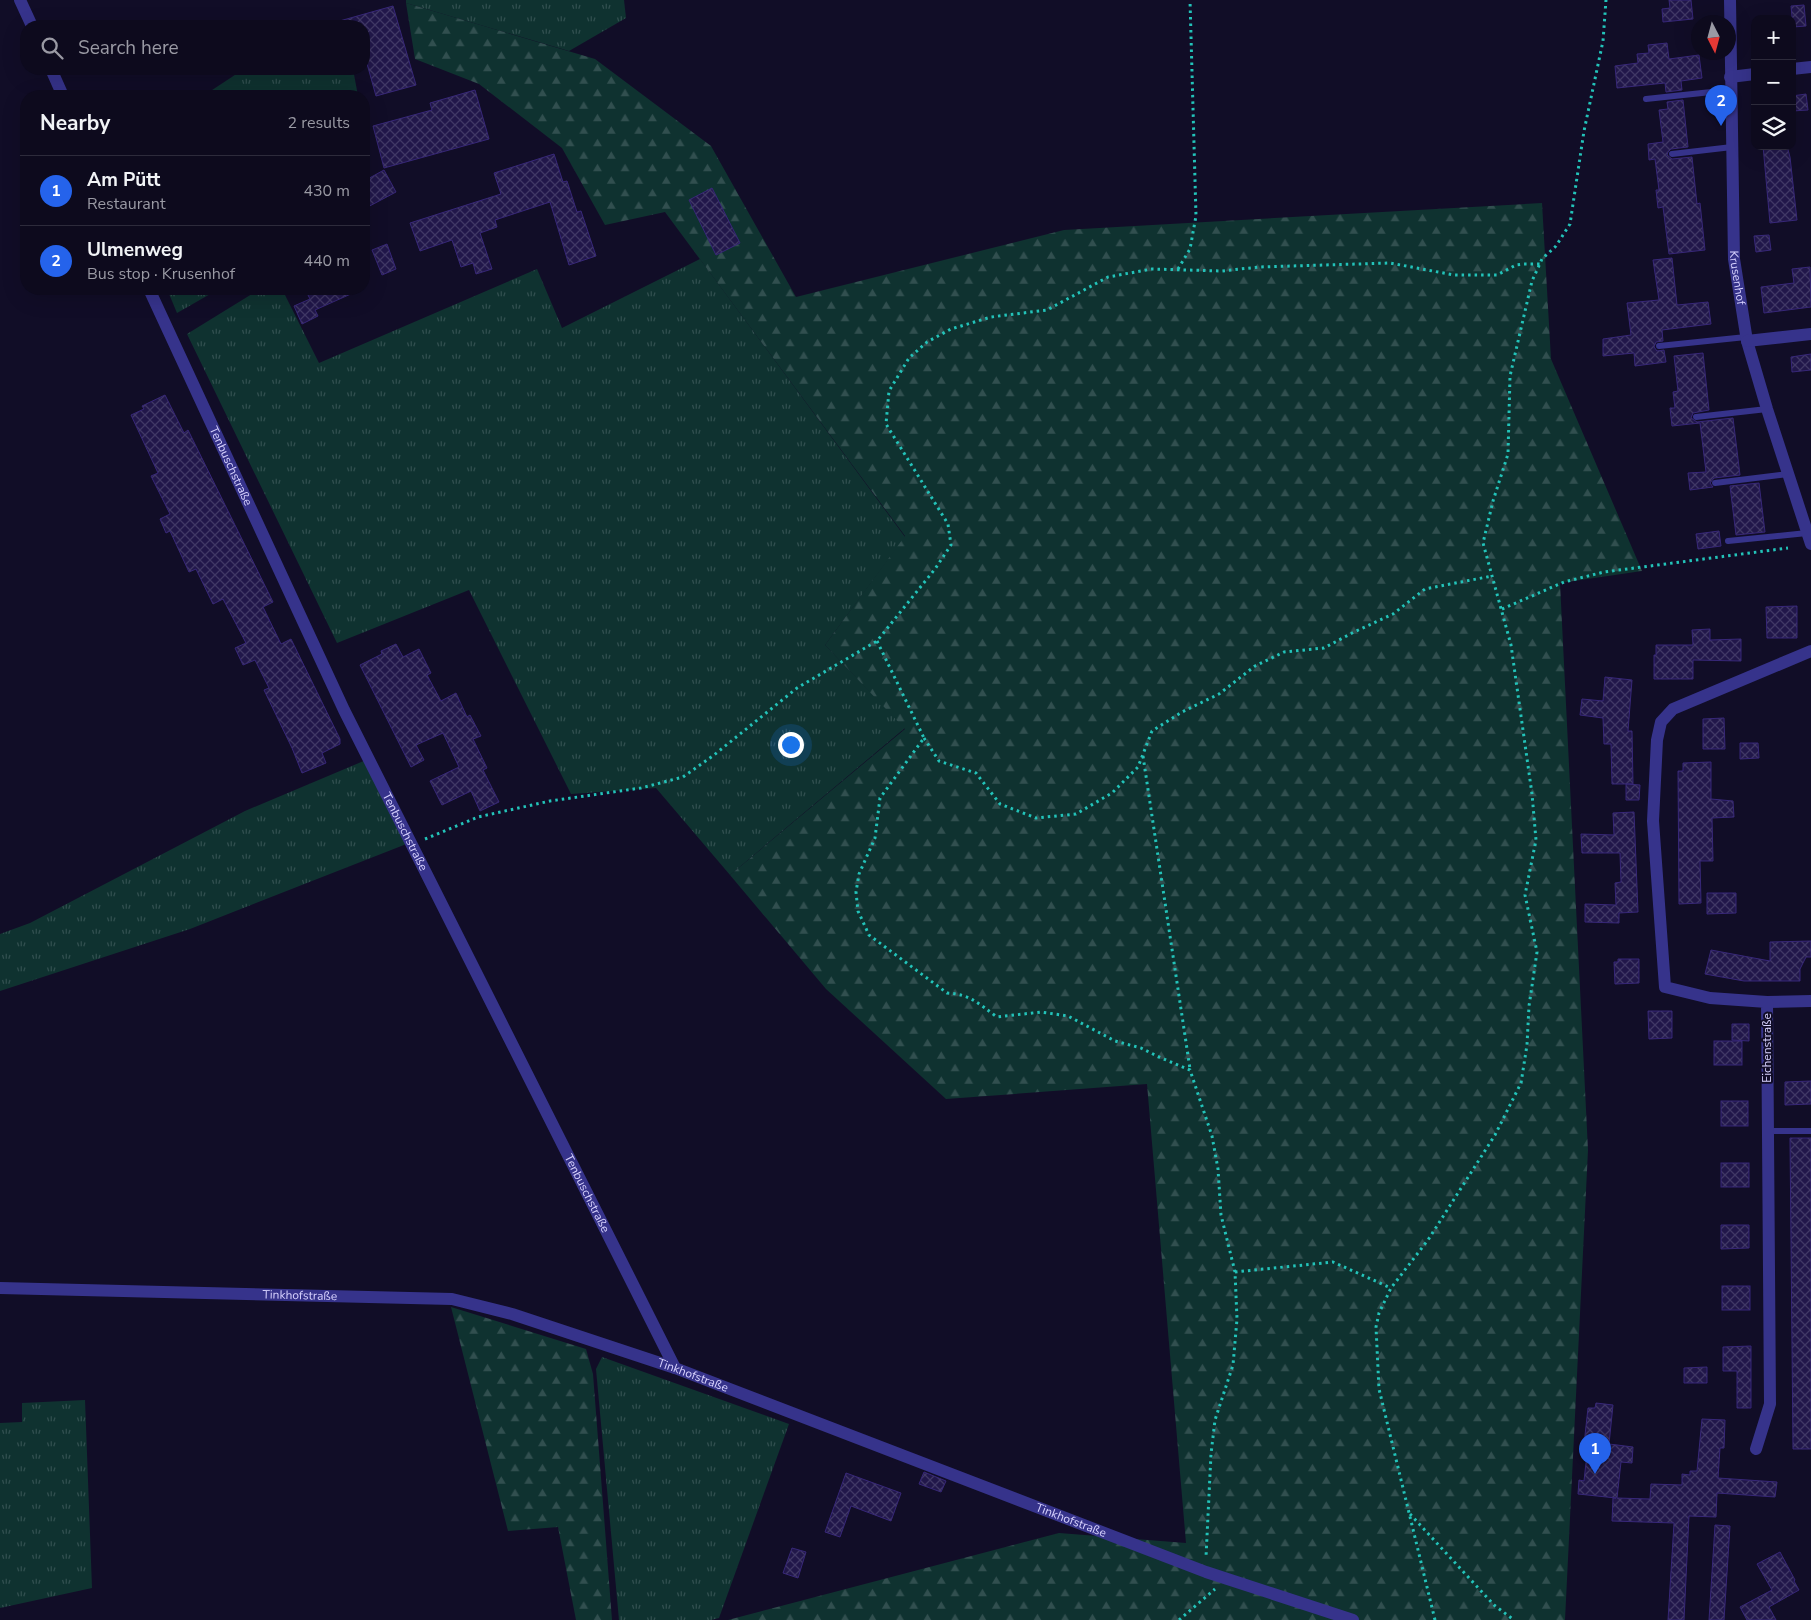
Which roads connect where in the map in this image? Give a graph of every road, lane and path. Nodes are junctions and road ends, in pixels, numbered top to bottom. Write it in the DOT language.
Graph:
graph roads {
  1 [pos="20,0"];
  2 [pos="1190,0"];
  3 [pos="1606,0"];
  4 [pos="1730,0"];
  5 [pos="29,20"];
  6 [pos="1811,67"];
  7 [pos="1796,69"];
  8 [pos="1751,74"];
  9 [pos="54,75"];
  10 [pos="1730,77"];
  11 [pos="60,90"];
  12 [pos="1730,90"];
  13 [pos="1646,100"];
  14 [pos="1732,147"];
  15 [pos="1672,154"];
  16 [pos="1540,264"];
  17 [pos="1178,269"];
  18 [pos="152,295"];
  19 [pos="1811,334"];
  20 [pos="1747,339"];
  21 [pos="1658,346"];
  22 [pos="1766,409"];
  23 [pos="1696,417"];
  24 [pos="1788,474"];
  25 [pos="1714,483"];
  26 [pos="1809,538"];
  27 [pos="1728,541"];
  28 [pos="1794,547"];
  29 [pos="1492,576"];
  30 [pos="1502,609"];
  31 [pos="877,641"];
  32 [pos="1811,651"];
  33 [pos="924,738"];
  34 [pos="1143,755"];
  35 [pos="422,840"];
  36 [pos="1811,1001"];
  37 [pos="1767,1002"];
  38 [pos="1190,1070"];
  39 [pos="1768,1131"];
  40 [pos="1811,1131"];
  41 [pos="1235,1272"];
  42 [pos="0,1288"];
  43 [pos="1391,1288"];
  44 [pos="675,1368"];
  45 [pos="1756,1450"];
  46 [pos="1409,1514"];
  47 [pos="1206,1572"];
  48 [pos="1227,1579"];
  49 [pos="1178,1620"];
  50 [pos="1353,1620"];
  51 [pos="1435,1620"];
  52 [pos="1514,1620"];
  1 -- 5 [label="street"];
  2 -- 17 [label="path"];
  3 -- 16 [label="path"];
  4 -- 10 [label="street, Krusenhof"];
  6 -- 7 [label="street"];
  8 -- 10 [label="street"];
  9 -- 11 [label="street"];
  10 -- 12 [label="street, Krusenhof"];
  12 -- 13 [label="lane"];
  12 -- 14 [label="street, Krusenhof"];
  14 -- 15 [label="lane"];
  14 -- 20 [label="street, Krusenhof"];
  16 -- 17 [label="path"];
  16 -- 29 [label="path"];
  17 -- 31 [label="path"];
  18 -- 44 [label="street, Tenbuschstraße"];
  19 -- 20 [label="street"];
  20 -- 21 [label="lane"];
  20 -- 22 [label="street, Krusenhof"];
  22 -- 23 [label="lane"];
  22 -- 24 [label="street, Krusenhof"];
  24 -- 25 [label="lane"];
  24 -- 26 [label="street, Krusenhof"];
  26 -- 27 [label="lane"];
  28 -- 30 [label="path"];
  29 -- 30 [label="path"];
  29 -- 34 [label="path"];
  30 -- 43 [label="path"];
  31 -- 33 [label="path"];
  31 -- 35 [label="path"];
  32 -- 37 [label="street, Eichenstraße"];
  33 -- 34 [label="path"];
  33 -- 38 [label="path"];
  34 -- 38 [label="path"];
  36 -- 37 [label="street"];
  37 -- 39 [label="street, Eichenstraße"];
  38 -- 41 [label="path"];
  39 -- 40 [label="lane"];
  39 -- 45 [label="street, Eichenstraße"];
  41 -- 43 [label="path"];
  41 -- 47 [label="path"];
  42 -- 44 [label="street, Tinkhofstraße"];
  43 -- 46 [label="path"];
  44 -- 47 [label="street, Tinkhofstraße"];
  46 -- 51 [label="path"];
  46 -- 52 [label="path"];
  47 -- 48 [label="street, Tinkhofstraße"];
  48 -- 49 [label="path"];
  48 -- 50 [label="street, Tinkhofstraße"];
}
